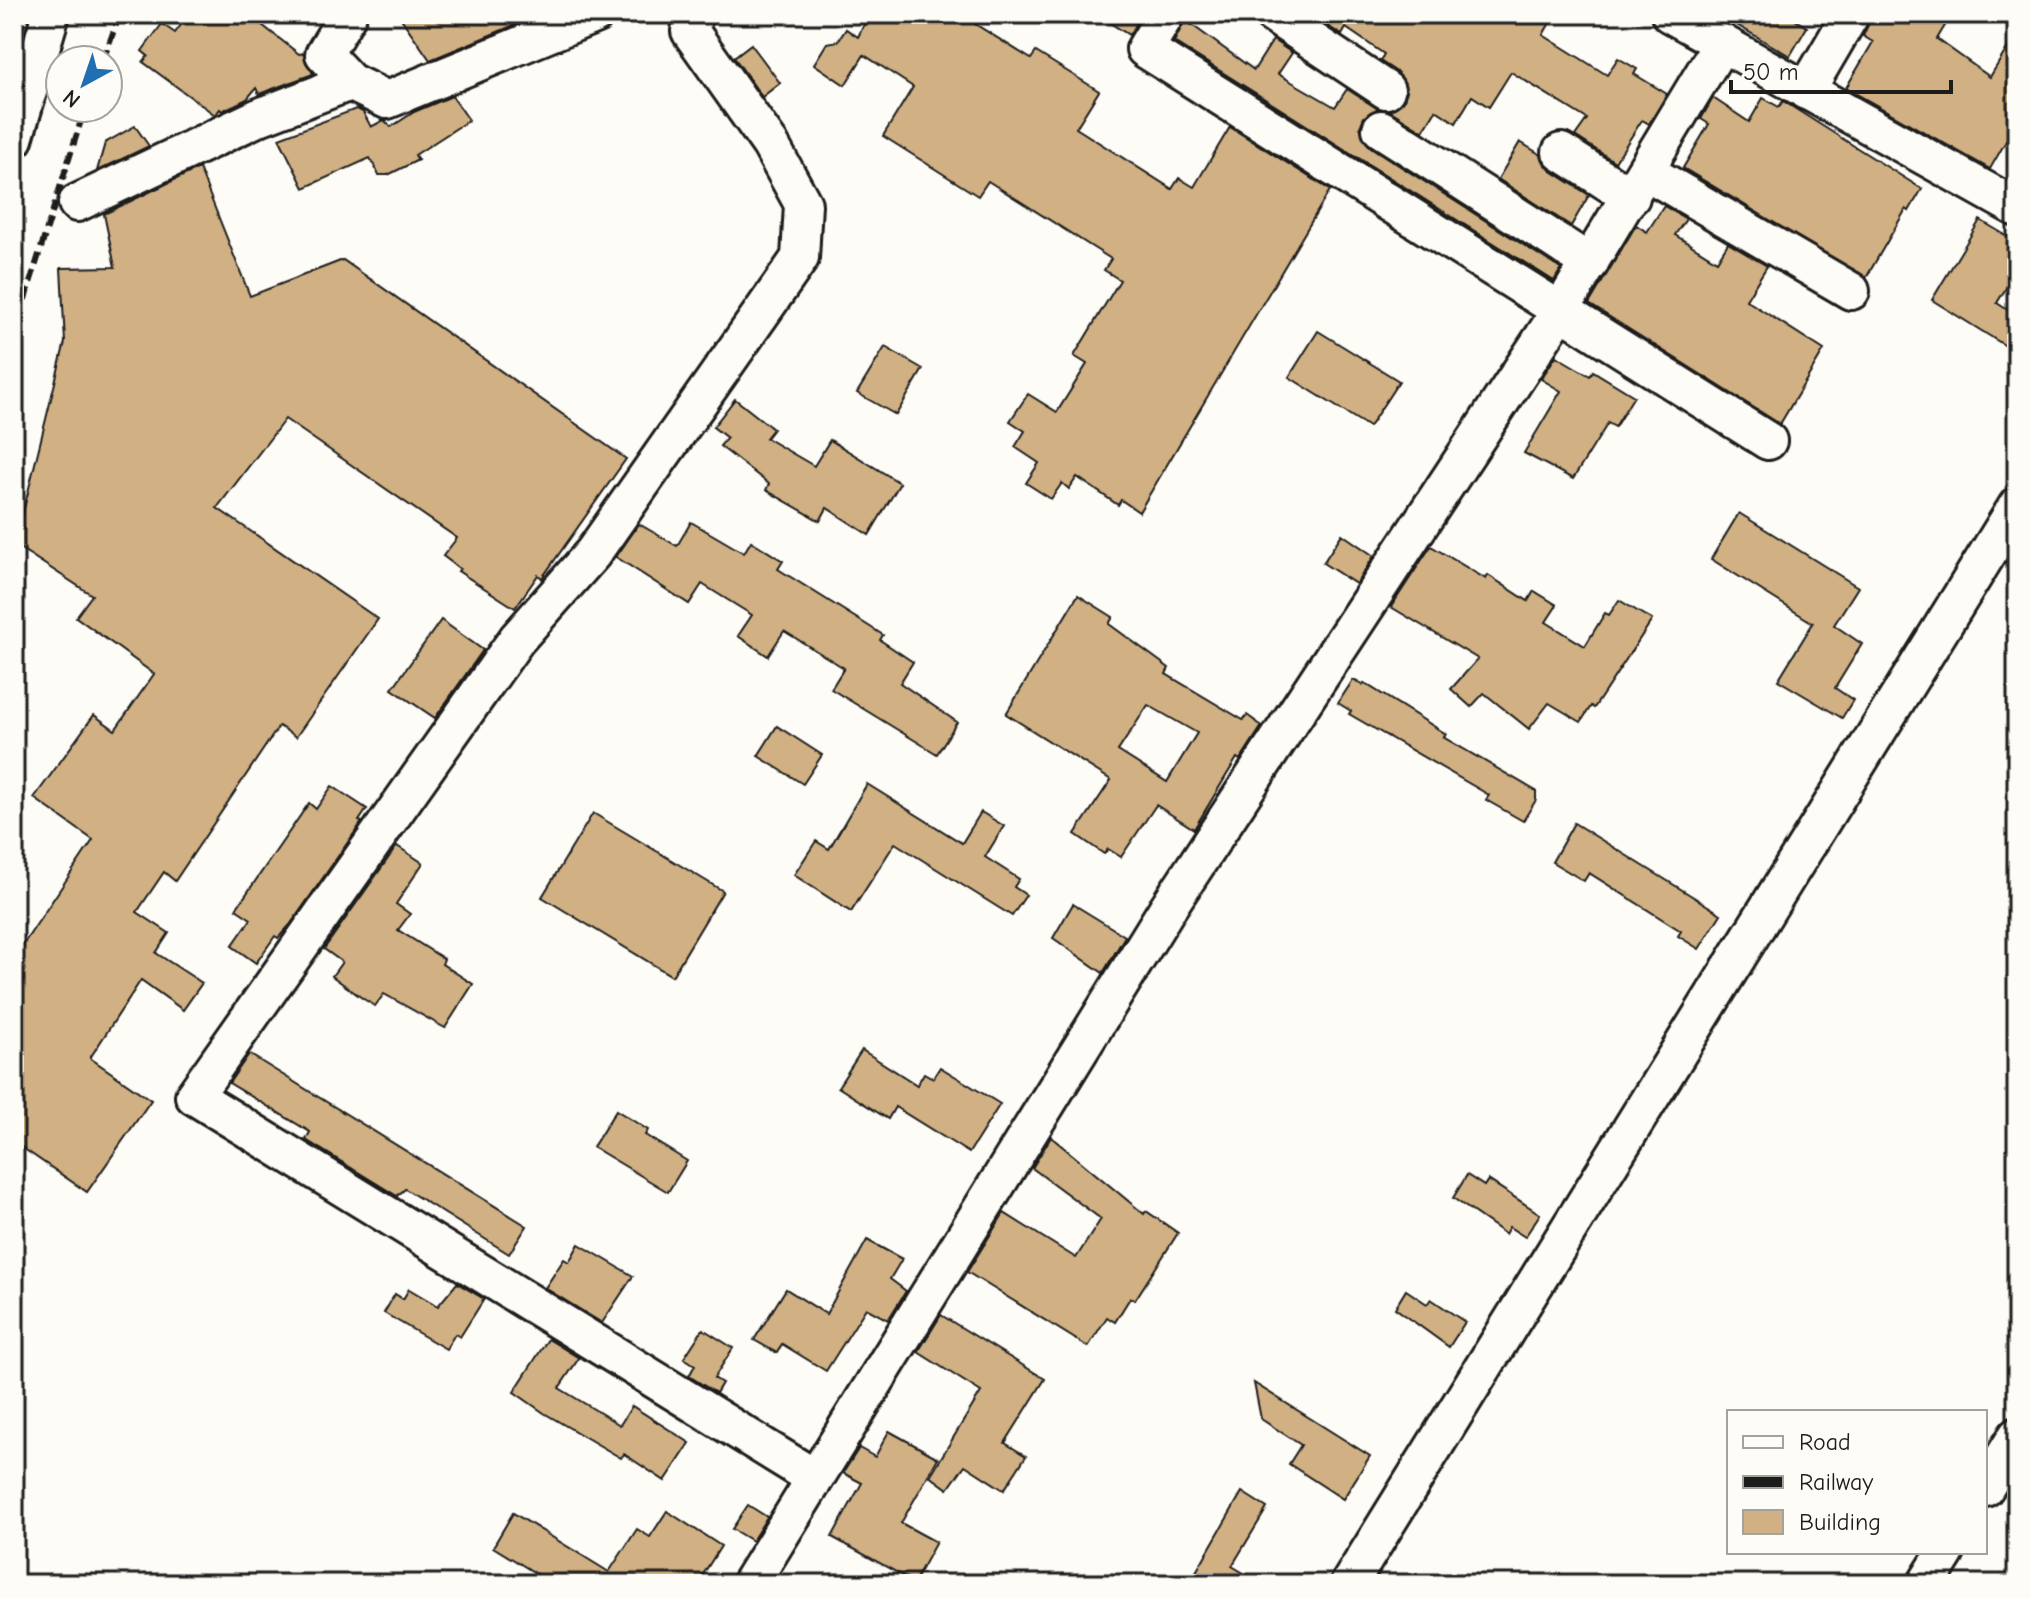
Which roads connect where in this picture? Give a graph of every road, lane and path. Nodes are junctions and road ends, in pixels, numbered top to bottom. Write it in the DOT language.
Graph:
graph roads {
  1 [pos="51,14"];
  2 [pos="348,14"];
  3 [pos="596,14"];
  4 [pos="694,14"];
  5 [pos="1166,14"];
  6 [pos="1272,14"];
  7 [pos="1670,14"];
  8 [pos="1851,14"];
  9 [pos="1722,43"];
  10 [pos="350,82"];
  11 [pos="1386,90"];
  12 [pos="1806,91"];
  13 [pos="1381,129"];
  14 [pos="14,139"];
  15 [pos="1561,152"];
  16 [pos="1639,184"];
  17 [pos="77,203"];
  18 [pos="2017,208"];
  19 [pos="1590,263"];
  20 [pos="1851,291"];
  21 [pos="1559,313"];
  22 [pos="1768,441"];
  23 [pos="2017,506"];
  24 [pos="2017,1436"];
  25 [pos="813,1477"];
  26 [pos="1987,1485"];
  27 [pos="1945,1554"];
  28 [pos="750,1584"];
  29 [pos="1349,1584"];
  30 [pos="1926,1584"];
  1 -- 14 [label="street"];
  2 -- 10 [label="street"];
  3 -- 10 [label="street"];
  4 -- 25 [label="street"];
  5 -- 21 [label="street"];
  6 -- 11 [label="street"];
  7 -- 9 [label="street"];
  8 -- 12 [label="street"];
  9 -- 12 [label="street"];
  9 -- 16 [label="street"];
  10 -- 17 [label="street"];
  12 -- 18 [label="street"];
  13 -- 19 [label="street"];
  15 -- 16 [label="street"];
  16 -- 19 [label="street"];
  16 -- 20 [label="street"];
  19 -- 21 [label="street"];
  21 -- 22 [label="street"];
  21 -- 25 [label="street"];
  23 -- 29 [label="street"];
  24 -- 26 [label="street"];
  25 -- 28 [label="street"];
  27 -- 30 [label="street"];
}
